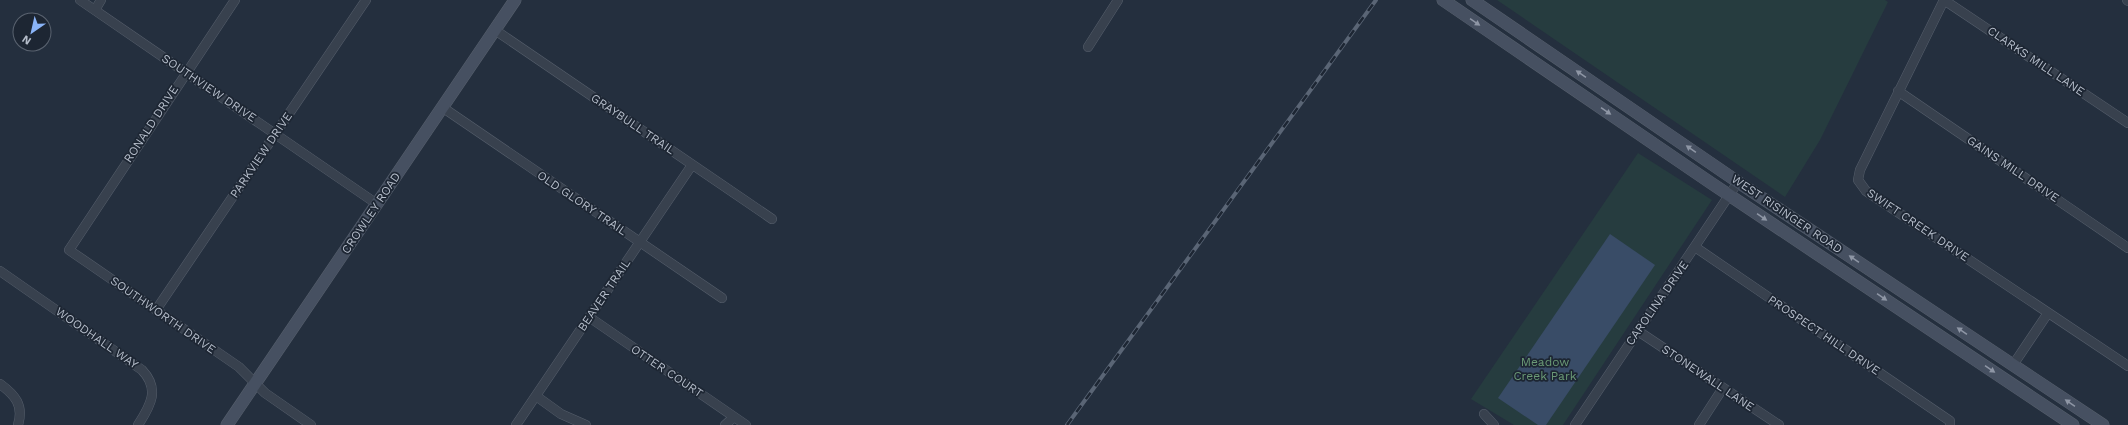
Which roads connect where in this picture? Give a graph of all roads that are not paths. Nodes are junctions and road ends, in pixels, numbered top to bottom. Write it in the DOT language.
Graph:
graph roads {
  1 [pos="80,0"];
  2 [pos="101,0"];
  3 [pos="235,0"];
  4 [pos="366,0"];
  5 [pos="515,0"];
  6 [pos="1118,0"];
  7 [pos="1443,0"];
  8 [pos="1472,0"];
  9 [pos="1944,0"];
  10 [pos="95,10"];
  11 [pos="495,30"];
  12 [pos="1088,47"];
  13 [pos="186,71"];
  14 [pos="1898,91"];
  15 [pos="1585,97"];
  16 [pos="442,107"];
  17 [pos="2128,123"];
  18 [pos="1659,127"];
  19 [pos="276,133"];
  20 [pos="692,165"];
  21 [pos="1738,182"];
  22 [pos="1730,195"];
  23 [pos="377,204"];
  24 [pos="772,219"];
  25 [pos="640,242"];
  26 [pos="1695,247"];
  27 [pos="2128,248"];
  28 [pos="69,250"];
  29 [pos="0,271"];
  30 [pos="722,298"];
  31 [pos="156,310"];
  32 [pos="2048,313"];
  33 [pos="589,317"];
  34 [pos="1638,330"];
  35 [pos="2013,365"];
  36 [pos="2128,366"];
  37 [pos="0,384"];
  38 [pos="255,384"];
  39 [pos="1724,388"];
  40 [pos="536,396"];
  41 [pos="1484,414"];
  42 [pos="734,417"];
  43 [pos="18,425"];
  44 [pos="138,425"];
  45 [pos="227,425"];
  46 [pos="311,425"];
  47 [pos="516,425"];
  48 [pos="586,425"];
  49 [pos="725,425"];
  50 [pos="746,425"];
  51 [pos="1494,425"];
  52 [pos="1574,425"];
  53 [pos="1699,425"];
  54 [pos="1779,425"];
  55 [pos="1950,425"];
  56 [pos="2073,425"];
  57 [pos="2102,425"];
  1 -- 10 [label="street, SOUTHVIEW DRIVE"];
  2 -- 10 [label="street"];
  3 -- 13 [label="street, RONALD DRIVE"];
  4 -- 19 [label="street, PARKVIEW DRIVE"];
  5 -- 11 [label="main road, CROWLEY ROAD"];
  6 -- 12 [label="street"];
  7 -- 15 [label="main road, WEST RISINGER ROAD, one-way"];
  18 -- 8 [label="main road, WEST RISINGER ROAD, one-way"];
  9 -- 14 [label="street, SWIFT CREEK DRIVE"];
  9 -- 17 [label="street, CLARKS MILL LANE"];
  10 -- 13 [label="street, SOUTHVIEW DRIVE"];
  11 -- 16 [label="main road, CROWLEY ROAD"];
  11 -- 20 [label="street, GRAYBULL TRAIL"];
  13 -- 19 [label="street, SOUTHVIEW DRIVE"];
  13 -- 28 [label="street, RONALD DRIVE"];
  14 -- 27 [label="street, GAINS MILL DRIVE"];
  14 -- 32 [label="street, SWIFT CREEK DRIVE"];
  15 -- 18 [label="main road"];
  15 -- 22 [label="main road, WEST RISINGER ROAD, one-way"];
  16 -- 23 [label="main road, CROWLEY ROAD"];
  16 -- 25 [label="street, OLD GLORY TRAIL"];
  21 -- 18 [label="main road, WEST RISINGER ROAD, one-way"];
  19 -- 23 [label="street, SOUTHVIEW DRIVE"];
  19 -- 31 [label="street, PARKVIEW DRIVE"];
  20 -- 24 [label="street, GRAYBULL TRAIL"];
  20 -- 25 [label="street, BEAVER TRAIL"];
  21 -- 22 [label="street, CAROLINA DRIVE"];
  35 -- 21 [label="main road, WEST RISINGER ROAD, one-way"];
  22 -- 26 [label="street, CAROLINA DRIVE"];
  22 -- 56 [label="main road, WEST RISINGER ROAD, one-way"];
  23 -- 38 [label="main road, CROWLEY ROAD"];
  25 -- 30 [label="street, OLD GLORY TRAIL"];
  25 -- 33 [label="street, BEAVER TRAIL"];
  26 -- 34 [label="street, CAROLINA DRIVE"];
  26 -- 55 [label="street, PROSPECT HILL DRIVE"];
  28 -- 31 [label="street, SOUTHWORTH DRIVE"];
  29 -- 44 [label="street, WOODHALL WAY"];
  31 -- 38 [label="street, SOUTHWORTH DRIVE"];
  32 -- 35 [label="street"];
  32 -- 36 [label="street, SWIFT CREEK DRIVE"];
  33 -- 40 [label="street, BEAVER TRAIL"];
  33 -- 42 [label="street, OTTER COURT"];
  34 -- 39 [label="street, STONEWALL LANE"];
  34 -- 52 [label="street, CAROLINA DRIVE"];
  57 -- 35 [label="main road, WEST RISINGER ROAD, one-way"];
  37 -- 43 [label="street"];
  38 -- 45 [label="main road, CROWLEY ROAD"];
  38 -- 46 [label="street, SOUTHWORTH DRIVE"];
  39 -- 53 [label="street"];
  39 -- 54 [label="street, STONEWALL LANE"];
  40 -- 47 [label="street, BEAVER TRAIL"];
  40 -- 48 [label="street"];
  41 -- 51 [label="street"];
  42 -- 49 [label="street"];
  42 -- 50 [label="street, OTTER COURT"];
}
